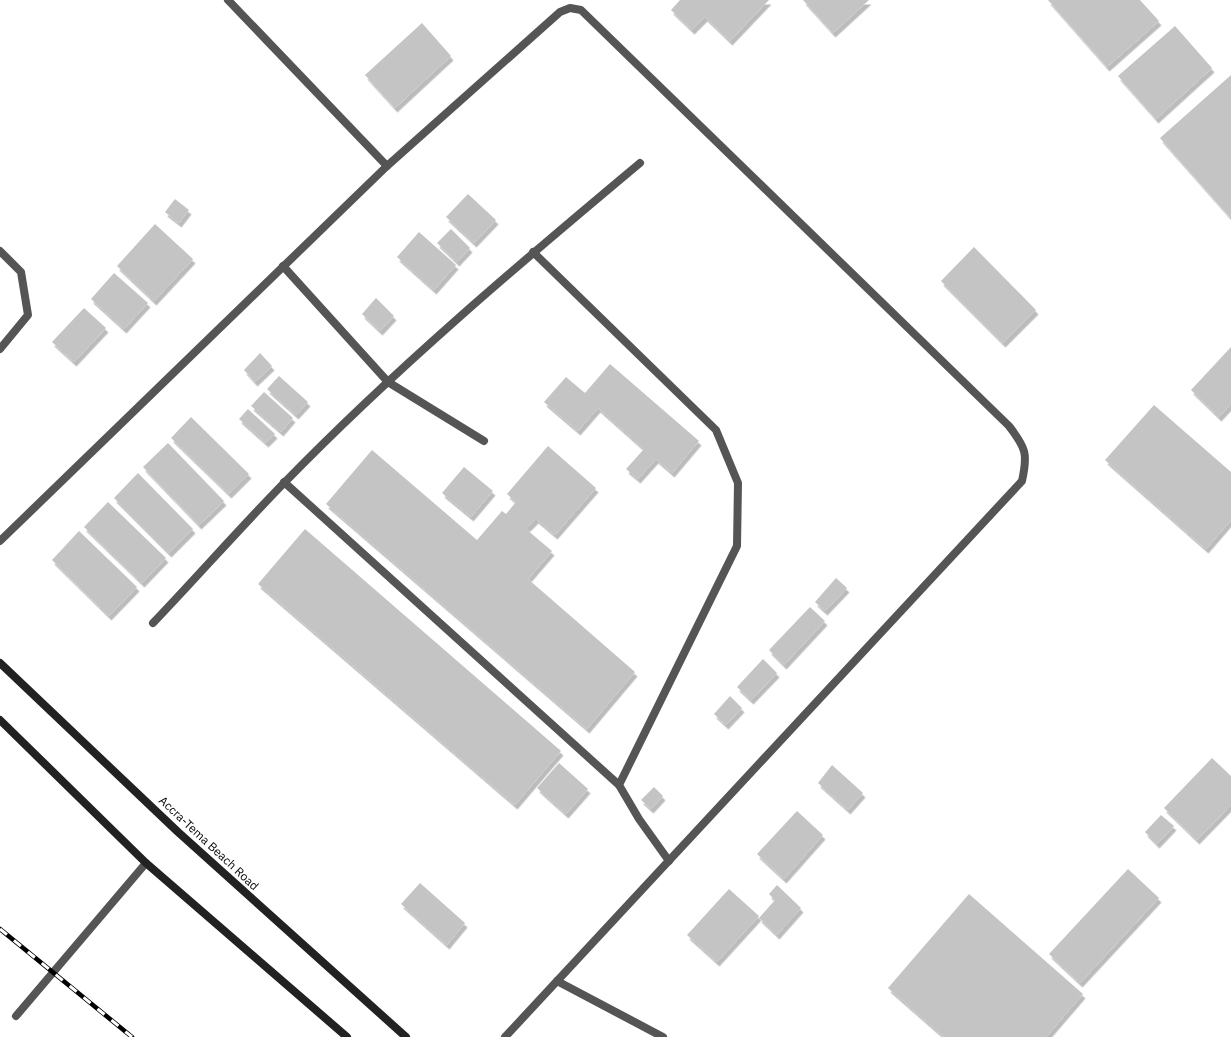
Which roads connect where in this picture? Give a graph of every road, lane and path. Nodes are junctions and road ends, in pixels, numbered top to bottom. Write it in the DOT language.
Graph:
graph roads {
  1 [pos="228,0"];
  2 [pos="640,163"];
  3 [pos="387,166"];
  4 [pos="0,251"];
  5 [pos="533,252"];
  6 [pos="283,266"];
  7 [pos="0,349"];
  8 [pos="388,382"];
  9 [pos="484,441"];
  10 [pos="284,482"];
  11 [pos="0,540"];
  12 [pos="153,623"];
  13 [pos="0,663"];
  14 [pos="0,720"];
  15 [pos="618,785"];
  16 [pos="669,861"];
  17 [pos="146,863"];
  18 [pos="557,981"];
  19 [pos="16,1016"];
  20 [pos="347,1037"];
  21 [pos="406,1037"];
  22 [pos="505,1037"];
  23 [pos="663,1037"];
  1 -- 3 [label="lane"];
  2 -- 5 [label="lane"];
  3 -- 6 [label="lane"];
  3 -- 16 [label="lane"];
  4 -- 7 [label="lane"];
  5 -- 8 [label="lane"];
  5 -- 15 [label="lane"];
  6 -- 8 [label="lane"];
  6 -- 11 [label="lane"];
  8 -- 9 [label="lane"];
  8 -- 10 [label="lane"];
  10 -- 12 [label="lane"];
  10 -- 15 [label="lane"];
  13 -- 21 [label="main road, Accra-Tema Beach Road"];
  14 -- 17 [label="main road"];
  15 -- 16 [label="lane"];
  16 -- 18 [label="lane"];
  17 -- 19 [label="lane"];
  17 -- 20 [label="main road"];
  18 -- 22 [label="lane"];
  18 -- 23 [label="lane"];
}
